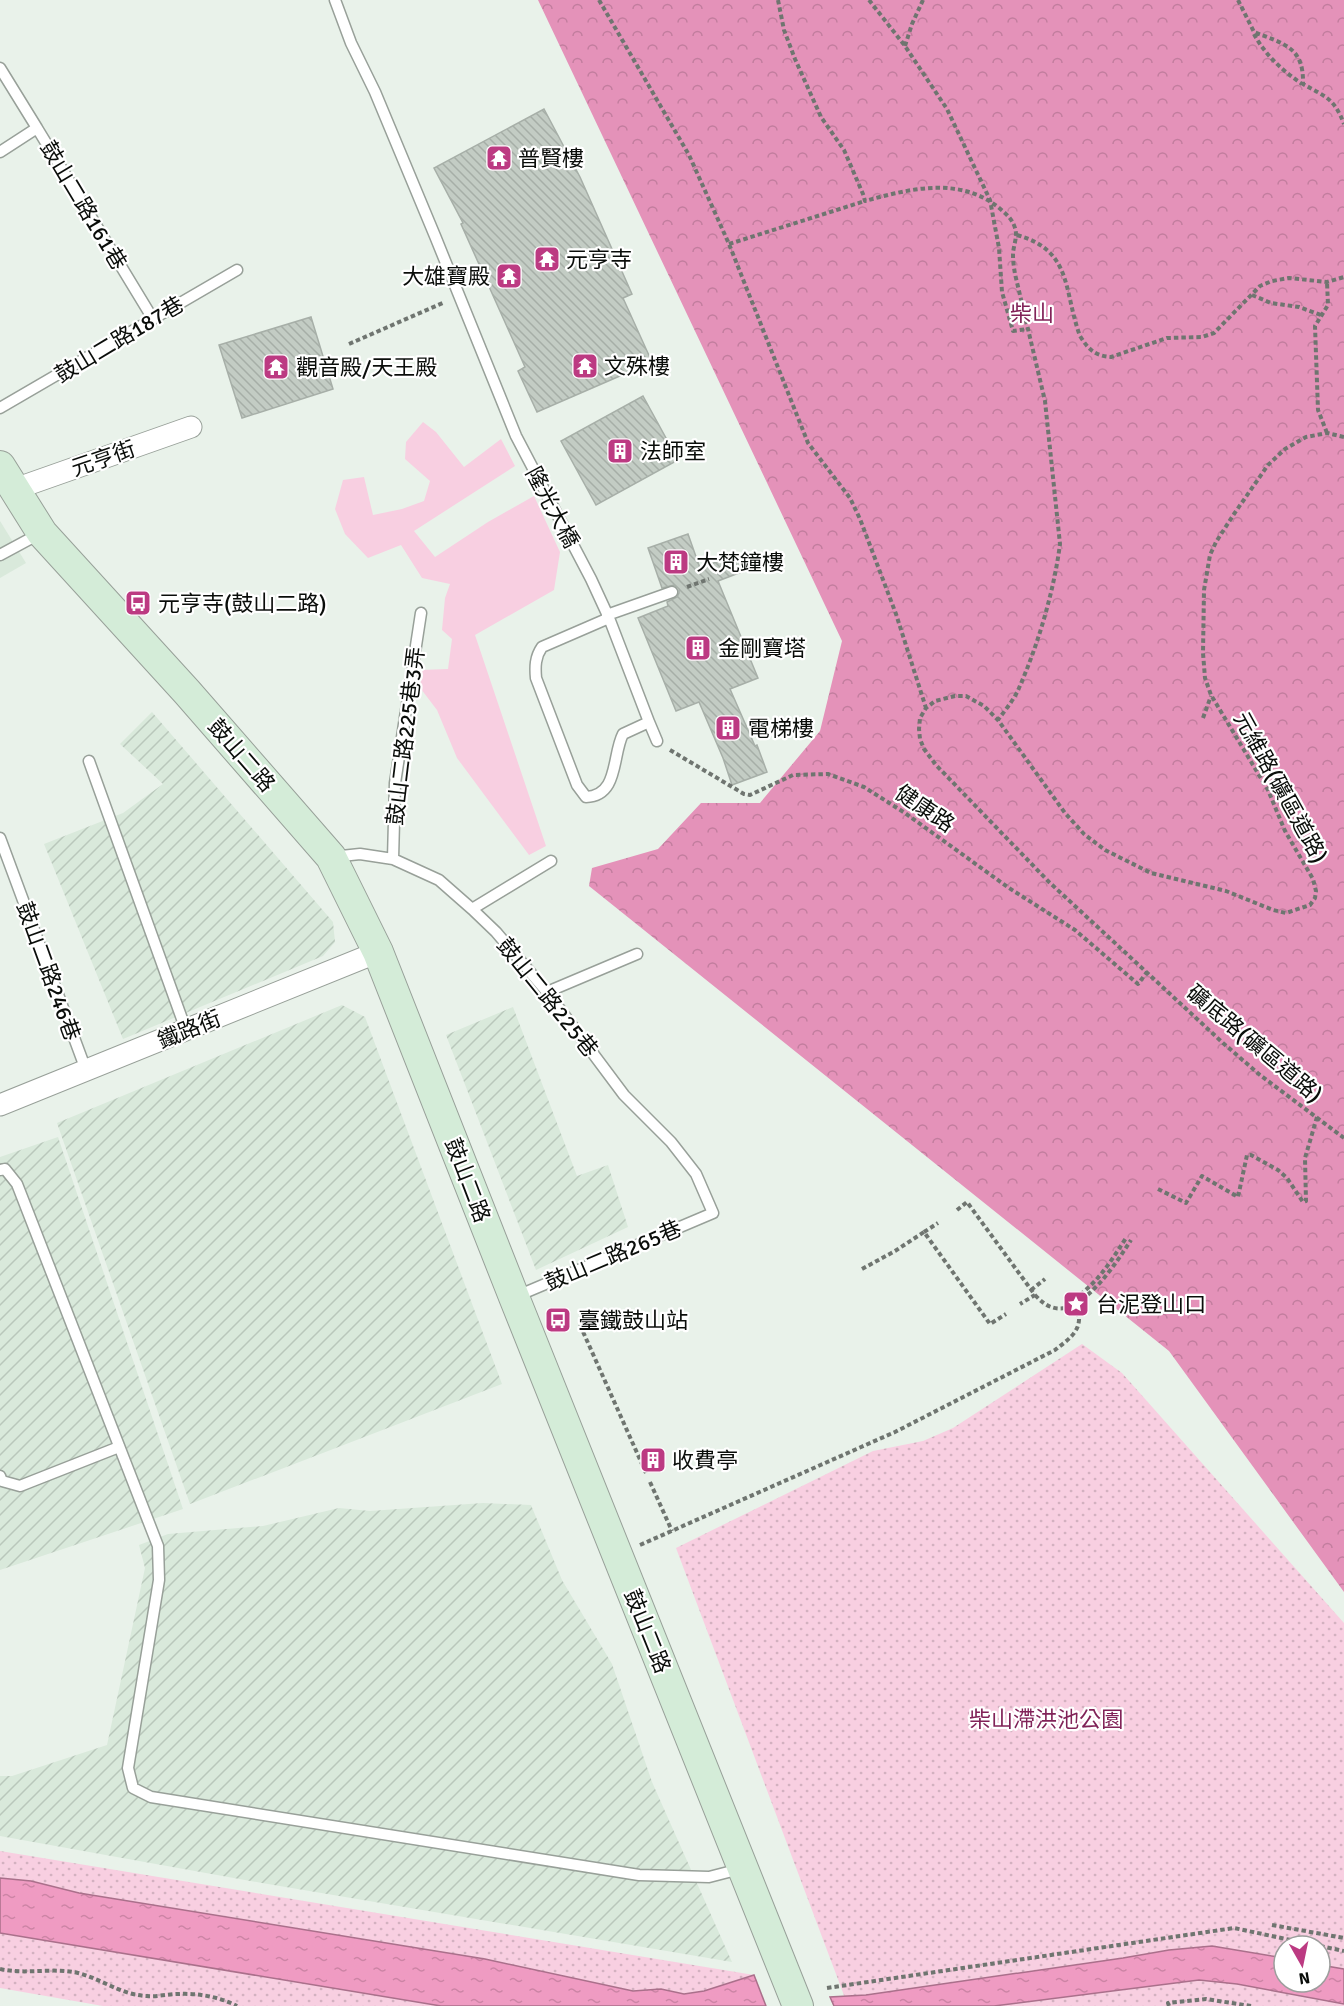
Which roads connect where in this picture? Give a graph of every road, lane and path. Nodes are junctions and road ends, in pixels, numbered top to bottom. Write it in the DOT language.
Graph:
graph roads {
  1 [pos="335,0"];
  2 [pos="599,0"];
  3 [pos="778,0"];
  4 [pos="869,0"];
  5 [pos="923,0"];
  6 [pos="1238,0"];
  7 [pos="1254,32"];
  8 [pos="905,46"];
  9 [pos="0,68"];
  10 [pos="1303,84"];
  11 [pos="1344,124"];
  12 [pos="37,128"];
  13 [pos="0,152"];
  14 [pos="990,200"];
  15 [pos="865,201"];
  16 [pos="1017,235"];
  17 [pos="729,244"];
  18 [pos="237,270"];
  19 [pos="1344,277"];
  20 [pos="1327,282"];
  21 [pos="459,295"];
  22 [pos="1252,295"];
  23 [pos="1322,315"];
  24 [pos="153,319"];
  25 [pos="1028,329"];
  26 [pos="350,344"];
  27 [pos="0,408"];
  28 [pos="190,427"];
  29 [pos="1327,433"];
  30 [pos="1344,436"];
  31 [pos="8,478"];
  32 [pos="42,532"];
  33 [pos="0,555"];
  34 [pos="709,579"];
  35 [pos="672,592"];
  36 [pos="421,613"];
  37 [pos="608,617"];
  38 [pos="1211,695"];
  39 [pos="926,708"];
  40 [pos="1203,718"];
  41 [pos="998,720"];
  42 [pos="649,722"];
  43 [pos="657,741"];
  44 [pos="88,760"];
  45 [pos="0,838"];
  46 [pos="331,857"];
  47 [pos="393,859"];
  48 [pos="550,861"];
  49 [pos="472,909"];
  50 [pos="378,952"];
  51 [pos="637,954"];
  52 [pos="1147,972"];
  53 [pos="547,992"];
  54 [pos="186,1030"];
  55 [pos="86,1070"];
  56 [pos="0,1105"];
  57 [pos="1317,1117"];
  58 [pos="1344,1138"];
  59 [pos="0,1170"];
  60 [pos="1158,1189"];
  61 [pos="957,1209"];
  62 [pos="713,1213"];
  63 [pos="938,1223"];
  64 [pos="924,1232"];
  65 [pos="1126,1238"];
  66 [pos="1131,1240"];
  67 [pos="862,1269"];
  68 [pos="1046,1279"];
  69 [pos="1031,1290"];
  70 [pos="1035,1295"];
  71 [pos="514,1297"];
  72 [pos="1074,1299"];
  73 [pos="1020,1304"];
  74 [pos="1073,1306"];
  75 [pos="1006,1314"];
  76 [pos="580,1325"];
  77 [pos="119,1447"];
  78 [pos="646,1473"];
  79 [pos="0,1476"];
  80 [pos="650,1482"];
  81 [pos="672,1531"];
  82 [pos="639,1545"];
  83 [pos="743,1868"];
  84 [pos="1272,1925"];
  85 [pos="1272,1937"];
  86 [pos="1344,1938"];
  87 [pos="0,1969"];
  88 [pos="827,1988"];
  89 [pos="793,1994"];
  90 [pos="237,2006"];
  91 [pos="1169,2006"];
  92 [pos="1251,2006"];
  1 -- 21 [label="lane, 隆光大橋"];
  2 -- 17 [label="path"];
  3 -- 15 [label="path"];
  4 -- 8 [label="path"];
  5 -- 8 [label="path"];
  6 -- 7 [label="path"];
  7 -- 10 [label="path"];
  7 -- 10 [label="path"];
  8 -- 14 [label="path"];
  9 -- 12 [label="lane"];
  10 -- 11 [label="path"];
  12 -- 13 [label="lane, 鼓山二路161巷"];
  12 -- 24 [label="lane, 鼓山二路161巷"];
  14 -- 15 [label="path"];
  14 -- 16 [label="path"];
  14 -- 25 [label="path"];
  15 -- 17 [label="path"];
  16 -- 22 [label="path"];
  16 -- 25 [label="path"];
  17 -- 39 [label="path"];
  18 -- 24 [label="lane, 鼓山二路187巷"];
  19 -- 20 [label="path"];
  20 -- 22 [label="path"];
  20 -- 23 [label="path"];
  21 -- 26 [label="path"];
  21 -- 37 [label="lane, 隆光大橋"];
  22 -- 23 [label="path"];
  23 -- 29 [label="path"];
  24 -- 27 [label="lane, 鼓山二路187巷"];
  25 -- 41 [label="path"];
  28 -- 31 [label="street, 元亨街"];
  29 -- 30 [label="path, 元維路(礦區道路)"];
  29 -- 38 [label="path, 元維路(礦區道路)"];
  31 -- 32 [label="street, 鼓山二路"];
  32 -- 33 [label="lane"];
  32 -- 46 [label="street, 鼓山二路"];
  34 -- 35 [label="path"];
  35 -- 37 [label="lane"];
  36 -- 47 [label="lane, 鼓山二路225巷3弄"];
  37 -- 42 [label="lane, 隆光大橋"];
  37 -- 42 [label="lane"];
  38 -- 40 [label="path"];
  38 -- 41 [label="path, 元維路(礦區道路)"];
  39 -- 41 [label="path, 元維路(礦區道路)"];
  39 -- 52 [label="path"];
  42 -- 43 [label="lane, 隆光大橋"];
  43 -- 52 [label="path, 健康路"];
  44 -- 54 [label="lane"];
  45 -- 55 [label="lane, 鼓山二路246巷"];
  46 -- 47 [label="lane, 鼓山二路225巷"];
  46 -- 50 [label="street, 鼓山二路"];
  47 -- 49 [label="lane, 鼓山二路225巷"];
  48 -- 49 [label="lane"];
  49 -- 53 [label="lane, 鼓山二路225巷"];
  50 -- 54 [label="street, 鐵路街"];
  50 -- 71 [label="street, 鼓山二路"];
  51 -- 53 [label="lane"];
  52 -- 57 [label="path, 礦底路(礦區道路)"];
  53 -- 62 [label="lane, 鼓山二路225巷"];
  54 -- 55 [label="street, 鐵路街"];
  55 -- 56 [label="street, 鐵路街"];
  57 -- 58 [label="path, 礦底路(礦區道路)"];
  57 -- 60 [label="path"];
  59 -- 77 [label="lane"];
  61 -- 69 [label="path"];
  62 -- 71 [label="lane, 鼓山二路265巷"];
  63 -- 64 [label="path"];
  64 -- 67 [label="path"];
  64 -- 75 [label="path"];
  65 -- 72 [label="path"];
  66 -- 74 [label="path"];
  68 -- 69 [label="path"];
  69 -- 70 [label="path"];
  70 -- 73 [label="path"];
  70 -- 74 [label="path"];
  71 -- 83 [label="street, 鼓山二路"];
  74 -- 81 [label="path"];
  76 -- 78 [label="path"];
  77 -- 79 [label="lane"];
  77 -- 83 [label="lane"];
  80 -- 81 [label="path"];
  81 -- 82 [label="path"];
  83 -- 89 [label="street, 鼓山二路"];
  84 -- 86 [label="path"];
  85 -- 88 [label="path"];
  87 -- 90 [label="path"];
  91 -- 92 [label="path"];
}
